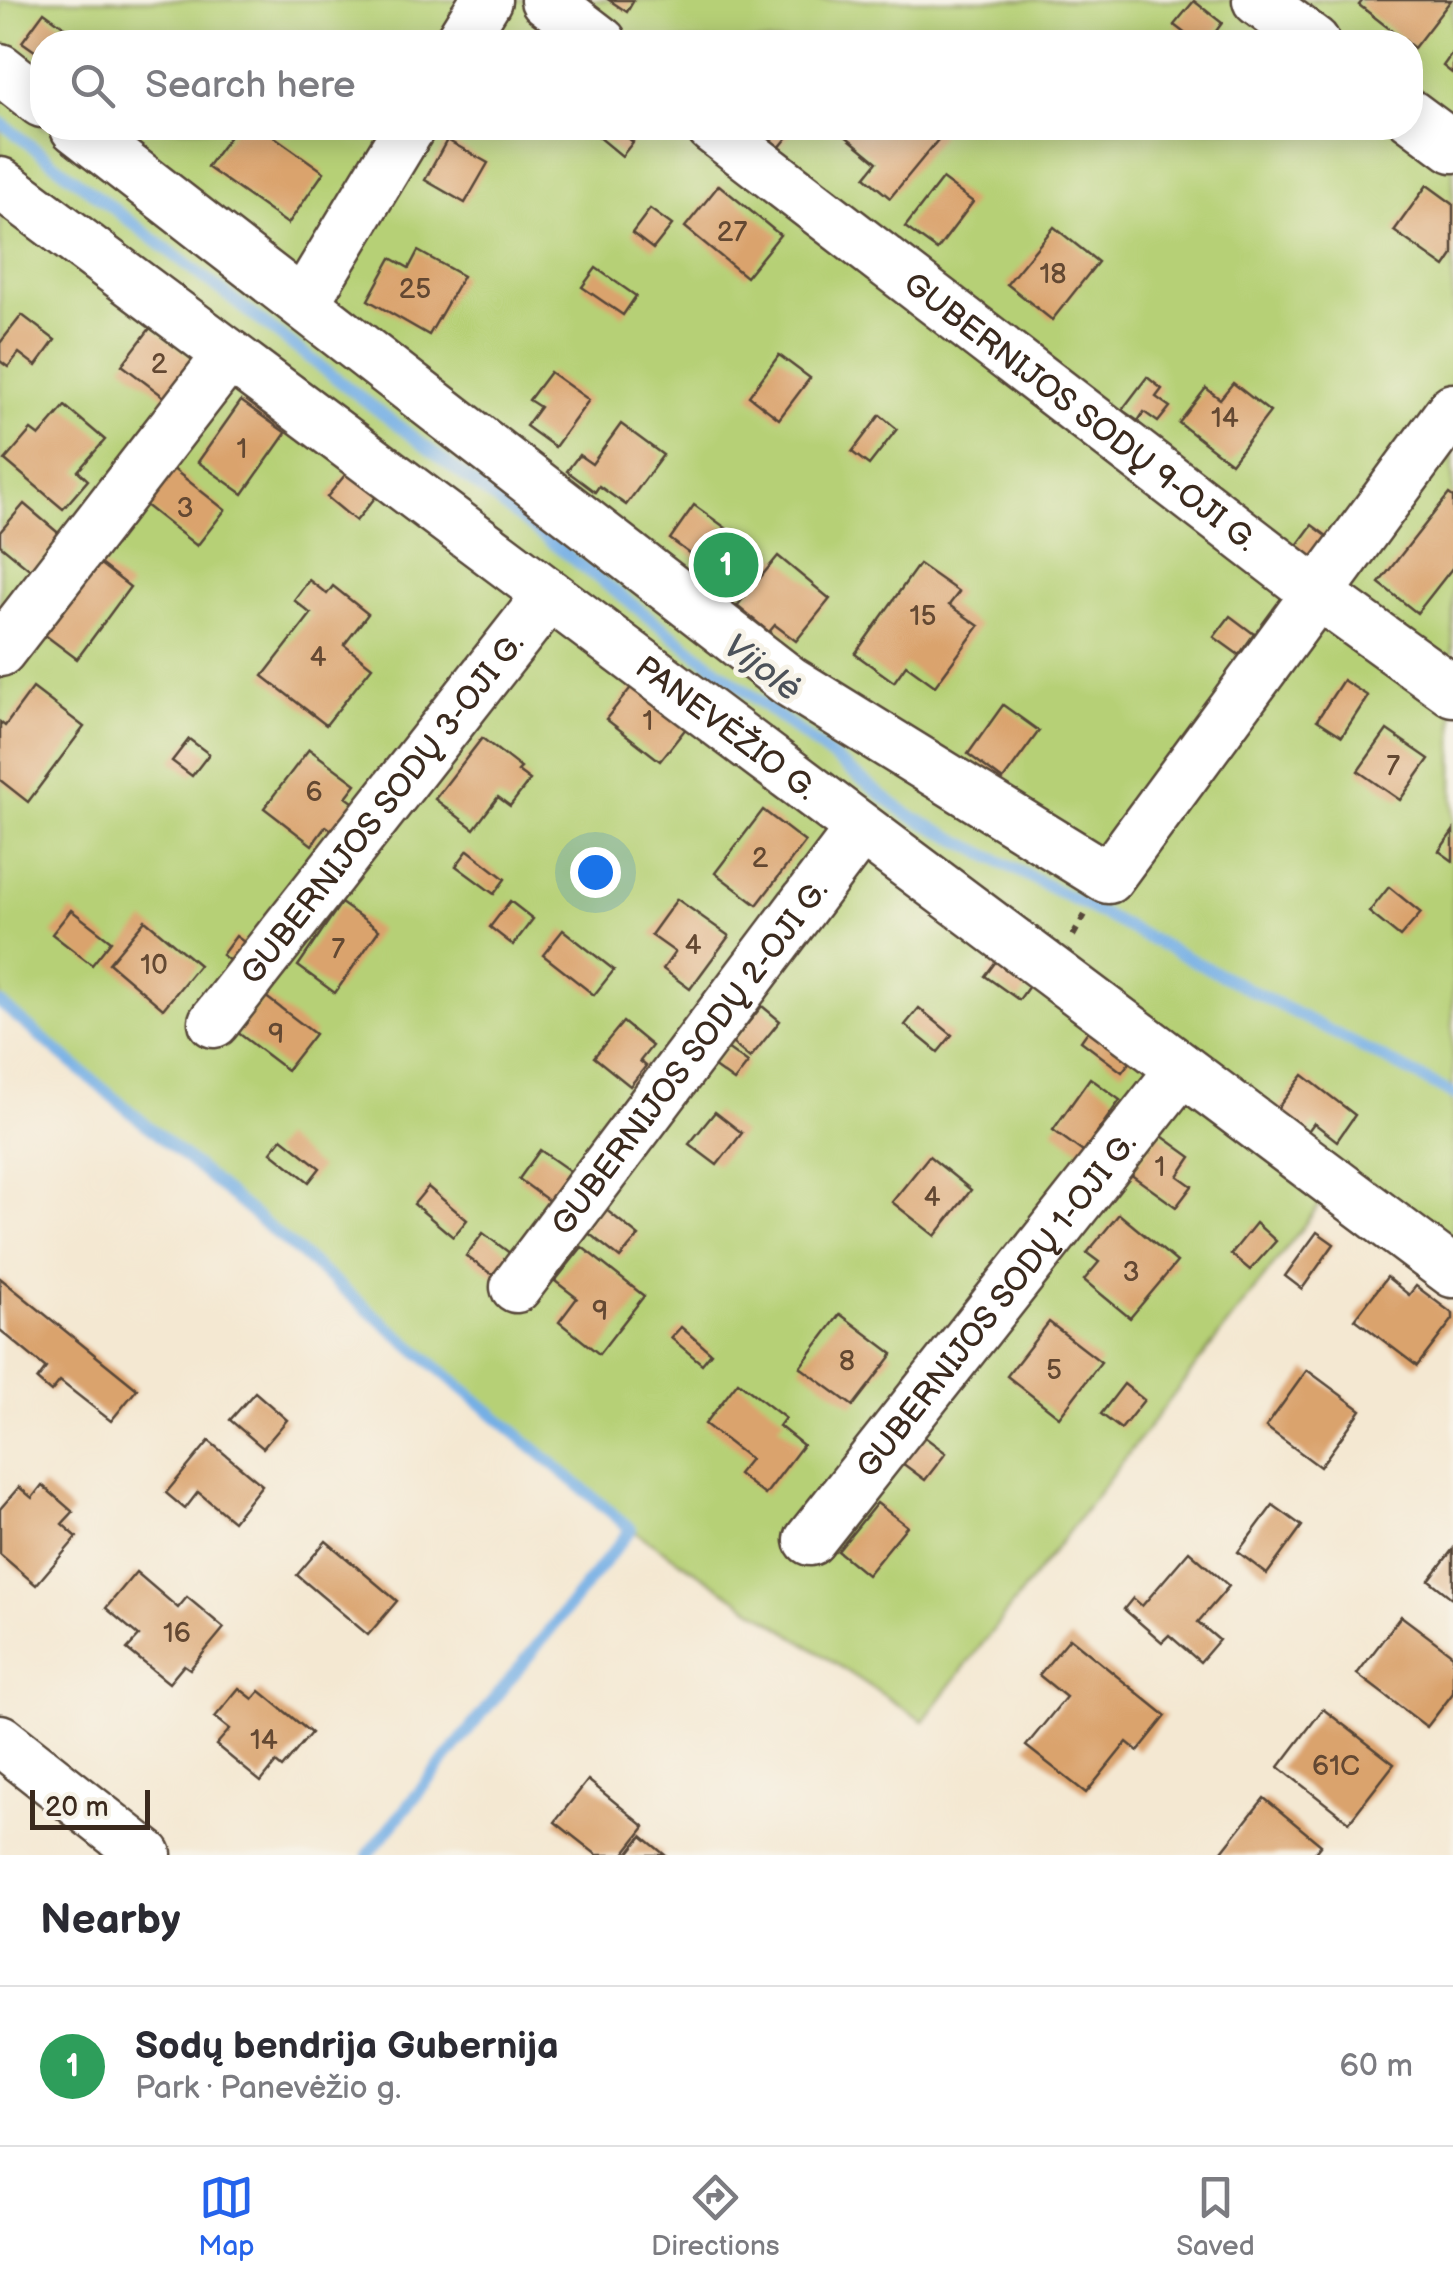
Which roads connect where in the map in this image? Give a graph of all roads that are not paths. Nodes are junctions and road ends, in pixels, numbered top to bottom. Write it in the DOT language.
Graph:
graph roads {
  1 [pos="486,0"];
  2 [pos="546,0"];
  3 [pos="1258,0"];
  4 [pos="467,30"];
  5 [pos="586,30"];
  6 [pos="1298,30"];
  7 [pos="0,69"];
  8 [pos="30,93"];
  9 [pos="1423,125"];
  10 [pos="92,140"];
  11 [pos="402,140"];
  12 [pos="728,140"];
  13 [pos="1453,147"];
  14 [pos="0,183"];
  15 [pos="304,302"];
  16 [pos="230,355"];
  17 [pos="1453,410"];
  18 [pos="1317,593"];
  19 [pos="549,594"];
  20 [pos="0,651"];
  21 [pos="1453,691"];
  22 [pos="862,828"];
  23 [pos="214,1022"];
  24 [pos="1182,1069"];
  25 [pos="1453,1272"];
  26 [pos="516,1288"];
  27 [pos="810,1540"];
  28 [pos="0,1740"];
  29 [pos="146,1855"];
  1 -- 4 [label="street"];
  2 -- 5 [label="street"];
  3 -- 6 [label="street"];
  7 -- 8 [label="street"];
  9 -- 13 [label="street"];
  10 -- 15 [label="street"];
  11 -- 15 [label="street"];
  12 -- 18 [label="street, GUBERNIJOS SODŲ 9-OJI G."];
  14 -- 16 [label="street, PANEVĖŽIO G."];
  15 -- 18 [label="street"];
  16 -- 19 [label="street, PANEVĖŽIO G."];
  16 -- 20 [label="street"];
  17 -- 18 [label="street"];
  18 -- 21 [label="street, GUBERNIJOS SODŲ 9-OJI G."];
  19 -- 22 [label="street, PANEVĖŽIO G."];
  19 -- 23 [label="street, GUBERNIJOS SODŲ 3-OJI G."];
  22 -- 24 [label="street, PANEVĖŽIO G."];
  22 -- 26 [label="street, GUBERNIJOS SODŲ 2-OJI G."];
  24 -- 25 [label="street, PANEVĖŽIO G."];
  24 -- 27 [label="street, GUBERNIJOS SODŲ 1-OJI G."];
  28 -- 29 [label="street"];
}
